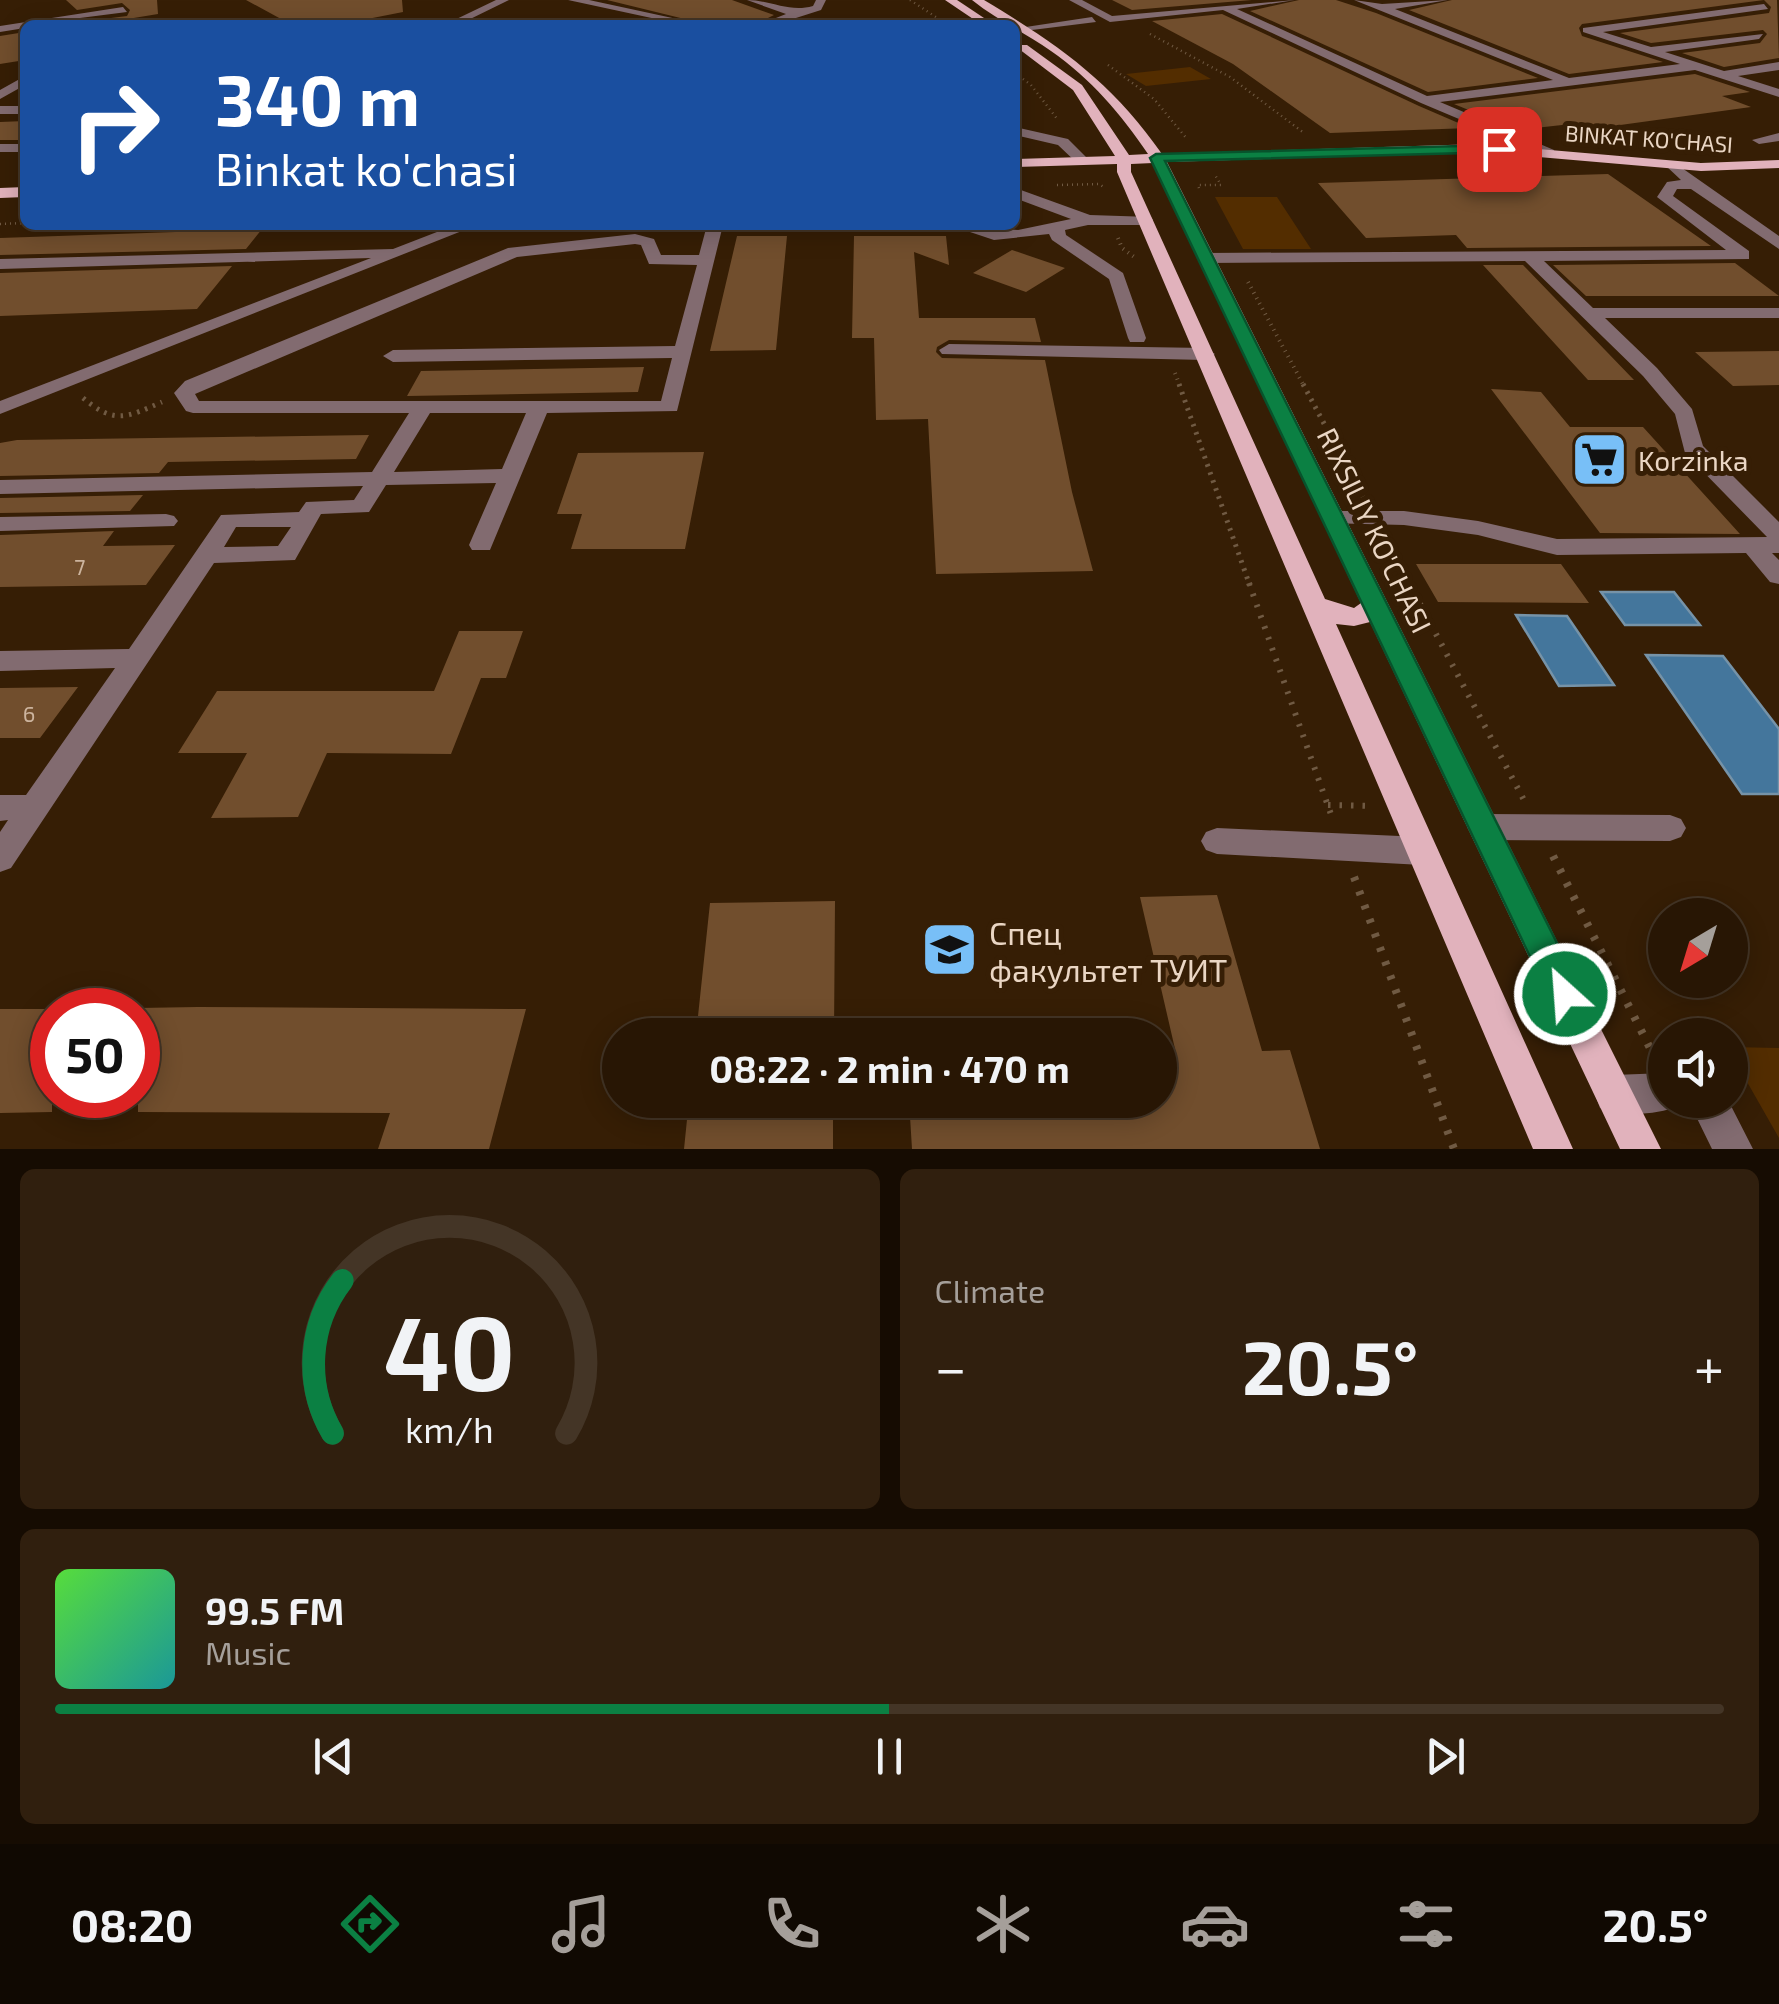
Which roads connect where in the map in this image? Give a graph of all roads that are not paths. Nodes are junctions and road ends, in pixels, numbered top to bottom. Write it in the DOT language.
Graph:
graph roads {
  1 [pos="504,0"];
  2 [pos="572,0"];
  3 [pos="752,0"];
  4 [pos="782,0"];
  5 [pos="950,0"];
  6 [pos="978,0"];
  7 [pos="1074,0"];
  8 [pos="1290,0"];
  9 [pos="1359,0"];
  10 [pos="1443,0"];
  11 [pos="1738,0"];
  12 [pos="819,4"];
  13 [pos="1225,7"];
  14 [pos="1382,8"];
  15 [pos="1764,8"];
  16 [pos="123,10"];
  17 [pos="1779,12"];
  18 [pos="798,15"];
  19 [pos="58,20"];
  20 [pos="460,20"];
  21 [pos="674,20"];
  22 [pos="780,20"];
  23 [pos="981,20"];
  24 [pos="1011,20"];
  25 [pos="1092,20"];
  26 [pos="1020,26"];
  27 [pos="1024,28"];
  28 [pos="1759,36"];
  29 [pos="1020,45"];
  30 [pos="1060,50"];
  31 [pos="1650,51"];
  32 [pos="1034,54"];
  33 [pos="1696,66"];
  34 [pos="1779,66"];
  35 [pos="1722,74"];
  36 [pos="1570,82"];
  37 [pos="1779,93"];
  38 [pos="1425,100"];
  39 [pos="1026,117"];
  40 [pos="1020,125"];
  41 [pos="1020,132"];
  42 [pos="1779,137"];
  43 [pos="1759,140"];
  44 [pos="1549,152"];
  45 [pos="1156,158"];
  46 [pos="1083,161"];
  47 [pos="1020,163"];
  48 [pos="1779,164"];
  49 [pos="1672,165"];
  50 [pos="1116,172"];
  51 [pos="1020,175"];
  52 [pos="1694,184"];
  53 [pos="1020,195"];
  54 [pos="1088,220"];
  55 [pos="1132,220"];
  56 [pos="1056,227"];
  57 [pos="457,230"];
  58 [pos="714,230"];
  59 [pos="973,230"];
  60 [pos="1779,244"];
  61 [pos="407,251"];
  62 [pos="1527,254"];
  63 [pos="1219,258"];
  64 [pos="706,260"];
  65 [pos="0,264"];
  66 [pos="1175,286"];
  67 [pos="1219,286"];
  68 [pos="1779,313"];
  69 [pos="1590,314"];
  70 [pos="1137,338"];
  71 [pos="949,350"];
  72 [pos="684,352"];
  73 [pos="1205,354"];
  74 [pos="393,356"];
  75 [pos="0,408"];
  76 [pos="422,408"];
  77 [pos="539,408"];
  78 [pos="510,476"];
  79 [pos="382,477"];
  80 [pos="0,487"];
  81 [pos="1333,518"];
  82 [pos="166,520"];
  83 [pos="0,524"];
  84 [pos="1779,536"];
  85 [pos="1779,544"];
  86 [pos="1752,545"];
  87 [pos="481,546"];
  88 [pos="1779,576"];
  89 [pos="1375,605"];
  90 [pos="1314,606"];
  91 [pos="138,658"];
  92 [pos="0,662"];
  93 [pos="35,807"];
  94 [pos="0,808"];
  95 [pos="1484,827"];
  96 [pos="1670,828"];
  97 [pos="1217,841"];
  98 [pos="1422,850"];
  99 [pos="0,858"];
  100 [pos="1648,1093"];
  101 [pos="1614,1094"];
  102 [pos="1717,1118"];
  103 [pos="1553,1149"];
  104 [pos="1641,1149"];
  105 [pos="1733,1149"];
  1 -- 20 [label="street"];
  2 -- 21 [label="street"];
  3 -- 18 [label="street"];
  4 -- 12 [label="street"];
  5 -- 23 [label="main road"];
  6 -- 24 [label="main road, RIXSILIY KO'CHASI"];
  7 -- 13 [label="street"];
  8 -- 13 [label="street"];
  9 -- 14 [label="street"];
  10 -- 14 [label="street"];
  11 -- 15 [label="street"];
  12 -- 18 [label="street"];
  13 -- 38 [label="street"];
  14 -- 36 [label="street"];
  15 -- 17 [label="street"];
  15 -- 31 [label="street"];
  16 -- 19 [label="street"];
  18 -- 22 [label="street"];
  25 -- 27 [label="street"];
  26 -- 27 [label="main road, RIXSILIY KO'CHASI"];
  27 -- 30 [label="main road, RIXSILIY KO'CHASI"];
  28 -- 31 [label="street"];
  29 -- 32 [label="main road"];
  30 -- 32 [label="main road"];
  30 -- 45 [label="main road, RIXSILIY KO'CHASI"];
  31 -- 33 [label="street"];
  32 -- 50 [label="main road"];
  33 -- 35 [label="street"];
  33 -- 36 [label="street"];
  34 -- 35 [label="street"];
  35 -- 37 [label="street"];
  36 -- 38 [label="street"];
  38 -- 44 [label="street"];
  39 -- 40 [label="street"];
  41 -- 46 [label="street"];
  42 -- 43 [label="street"];
  44 -- 45 [label="main road, BINKAT KO'CHASI"];
  44 -- 49 [label="main road, BINKAT KO'CHASI"];
  45 -- 50 [label="main road"];
  45 -- 63 [label="main road, RIXSILIY KO'CHASI"];
  46 -- 47 [label="main road"];
  46 -- 50 [label="main road"];
  48 -- 49 [label="main road, BINKAT KO'CHASI"];
  49 -- 52 [label="street"];
  50 -- 51 [label="main road"];
  50 -- 55 [label="main road"];
  52 -- 60 [label="street"];
  52 -- 62 [label="street"];
  53 -- 54 [label="street"];
  54 -- 55 [label="street"];
  54 -- 56 [label="street"];
  55 -- 66 [label="main road"];
  56 -- 59 [label="street"];
  56 -- 70 [label="street"];
  57 -- 61 [label="street"];
  58 -- 64 [label="street"];
  61 -- 65 [label="street"];
  61 -- 75 [label="street"];
  62 -- 63 [label="street"];
  62 -- 69 [label="street"];
  63 -- 67 [label="main road, RIXSILIY KO'CHASI"];
  64 -- 72 [label="street"];
  64 -- 76 [label="street"];
  66 -- 67 [label="main road"];
  66 -- 73 [label="main road"];
  67 -- 81 [label="main road, RIXSILIY KO'CHASI"];
  68 -- 69 [label="street"];
  69 -- 84 [label="street"];
  71 -- 73 [label="street"];
  72 -- 74 [label="street"];
  72 -- 77 [label="street"];
  73 -- 90 [label="main road"];
  76 -- 77 [label="street"];
  76 -- 79 [label="street"];
  77 -- 78 [label="street"];
  78 -- 79 [label="street"];
  78 -- 87 [label="street"];
  79 -- 80 [label="street"];
  79 -- 91 [label="street"];
  81 -- 86 [label="street"];
  81 -- 89 [label="main road, RIXSILIY KO'CHASI"];
  82 -- 83 [label="street"];
  85 -- 86 [label="street"];
  86 -- 88 [label="street"];
  89 -- 90 [label="main road"];
  89 -- 95 [label="main road, RIXSILIY KO'CHASI"];
  90 -- 98 [label="main road"];
  91 -- 92 [label="street"];
  91 -- 93 [label="street"];
  93 -- 94 [label="street"];
  93 -- 99 [label="street"];
  95 -- 96 [label="street"];
  95 -- 101 [label="main road, RIXSILIY KO'CHASI"];
  97 -- 98 [label="street"];
  98 -- 103 [label="main road"];
  100 -- 101 [label="street"];
  101 -- 104 [label="main road, RIXSILIY KO'CHASI"];
  102 -- 105 [label="street"];
}
